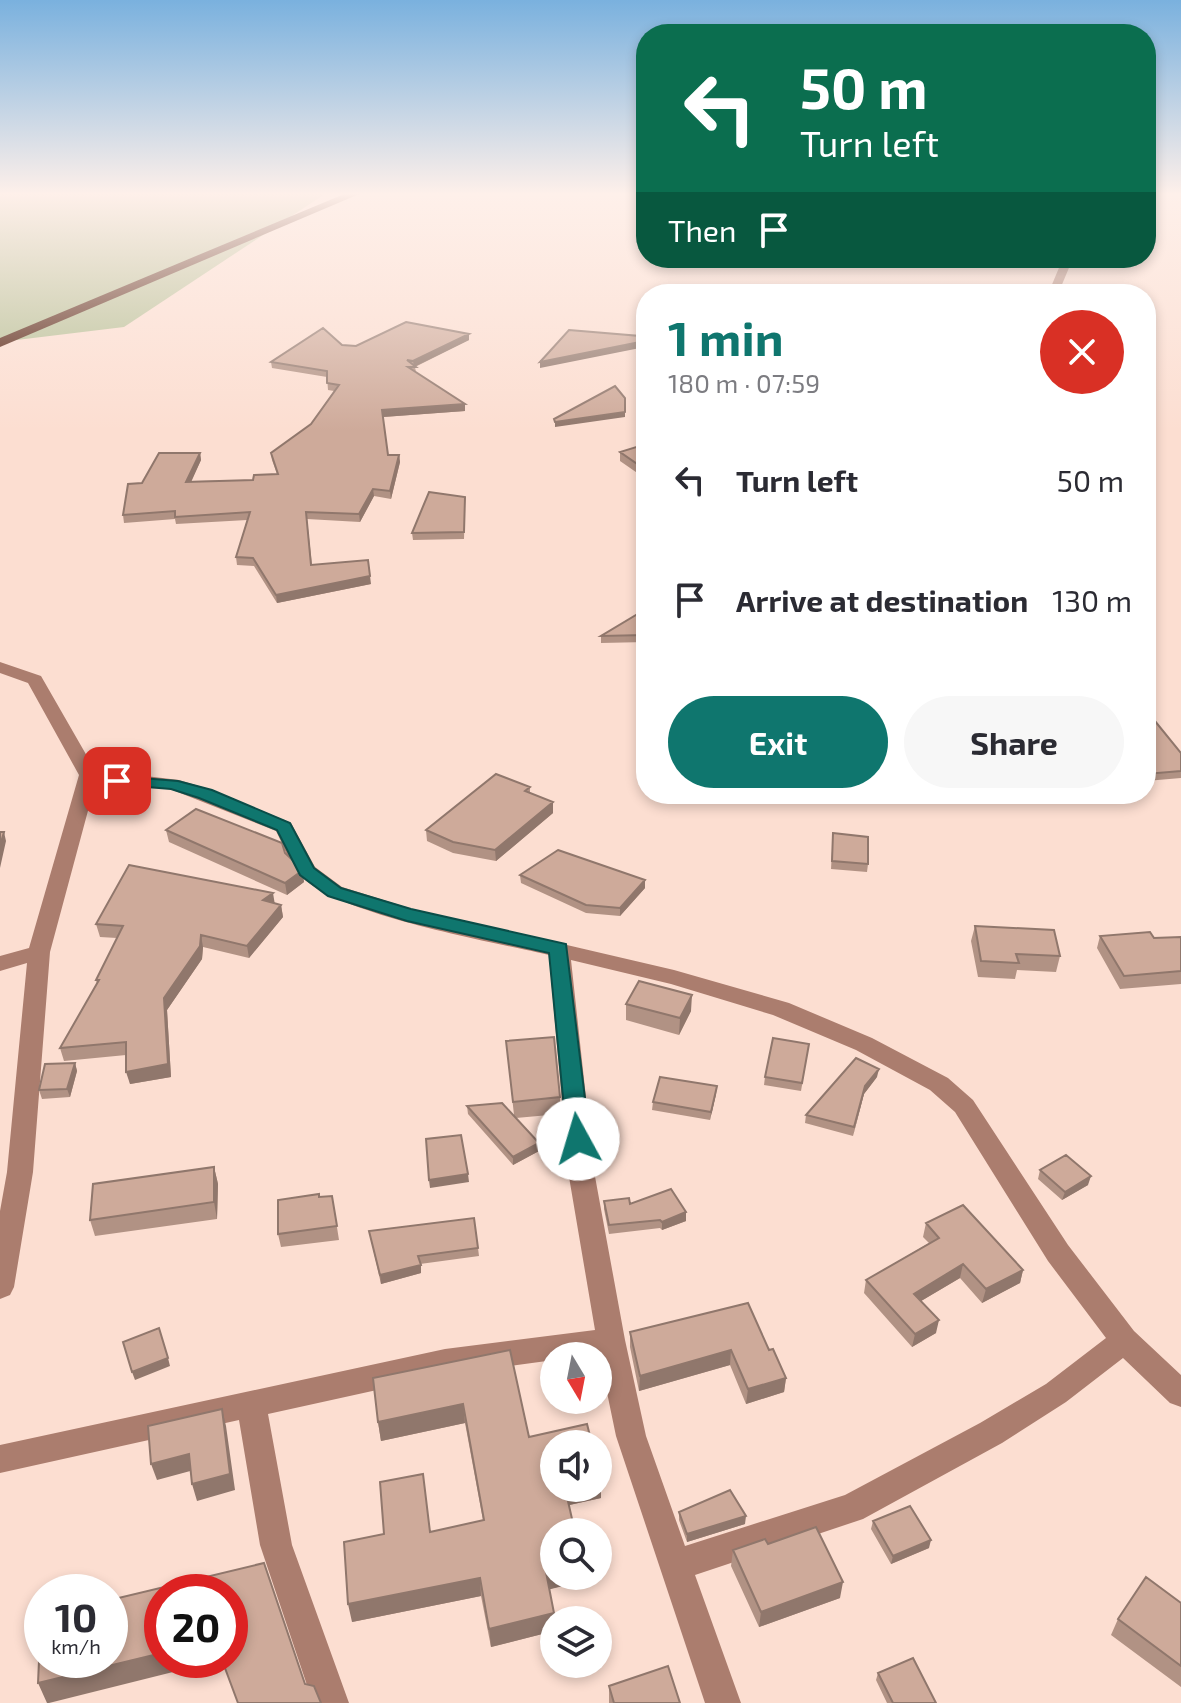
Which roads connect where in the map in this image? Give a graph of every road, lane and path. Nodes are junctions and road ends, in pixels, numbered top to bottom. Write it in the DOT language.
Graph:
graph roads {
  1 [pos="170,271"];
  2 [pos="0,343"];
  3 [pos="0,667"];
  4 [pos="88,775"];
  5 [pos="559,949"];
  6 [pos="39,952"];
  7 [pos="0,964"];
  8 [pos="0,1287"];
  9 [pos="611,1340"];
  10 [pos="1124,1340"];
  11 [pos="1181,1394"];
  12 [pos="251,1402"];
  13 [pos="0,1459"];
  14 [pos="677,1565"];
  15 [pos="331,1703"];
  16 [pos="723,1703"];
  1 -- 2 [label="highway"];
  3 -- 4 [label="street"];
  4 -- 5 [label="street"];
  4 -- 6 [label="street"];
  5 -- 9 [label="street"];
  5 -- 10 [label="street"];
  6 -- 7 [label="street"];
  6 -- 8 [label="street"];
  9 -- 12 [label="street"];
  9 -- 14 [label="street"];
  10 -- 11 [label="street"];
  10 -- 14 [label="street"];
  12 -- 13 [label="street"];
  12 -- 15 [label="street"];
  14 -- 16 [label="street"];
}
